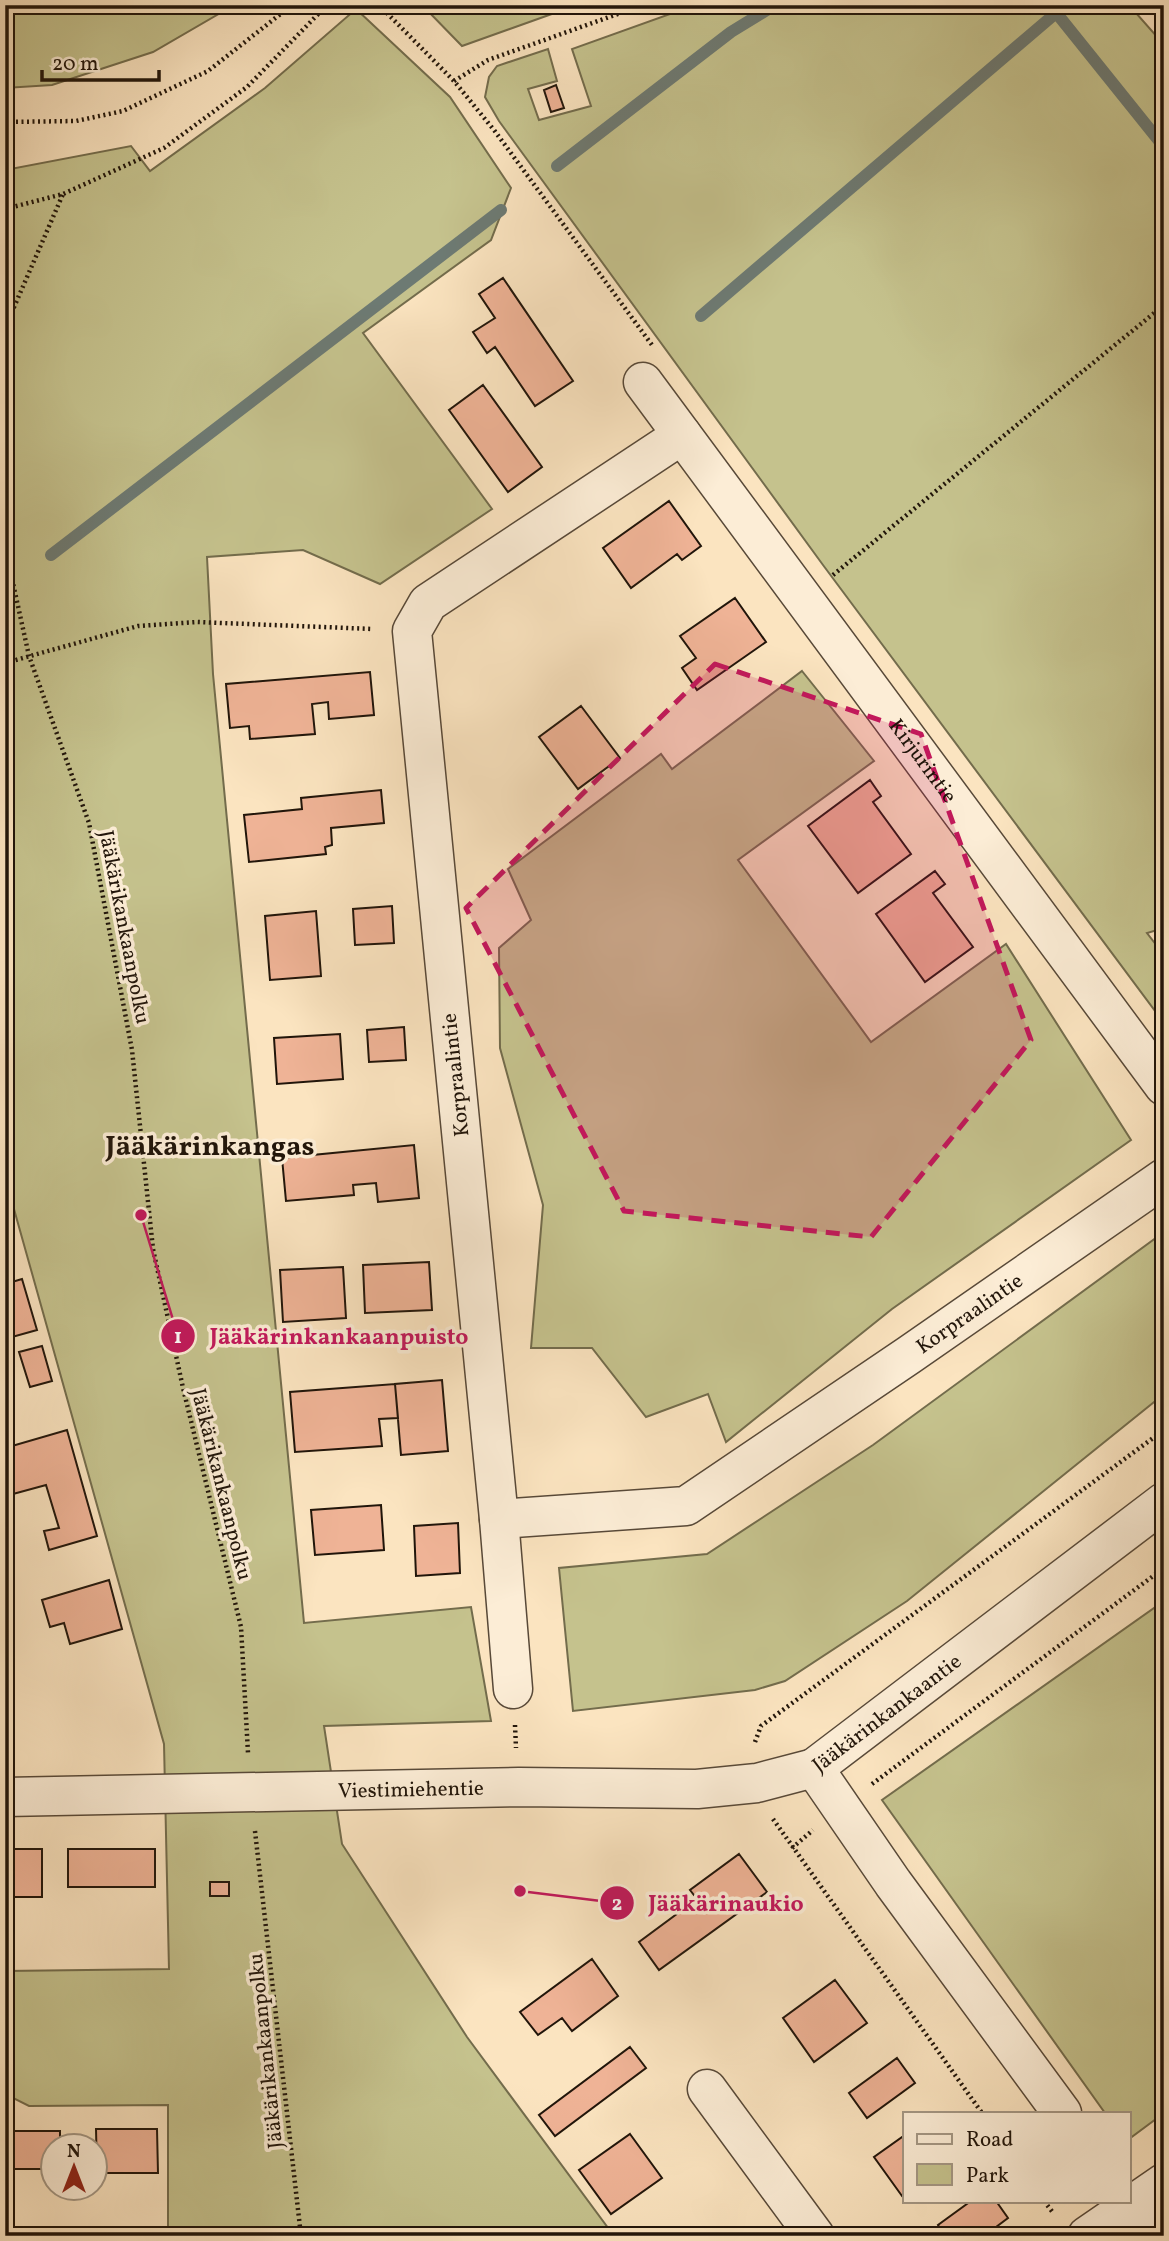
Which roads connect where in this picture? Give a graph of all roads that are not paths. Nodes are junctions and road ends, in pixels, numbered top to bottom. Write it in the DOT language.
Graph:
graph roads {
  1 [pos="643,382"];
  2 [pos="682,435"];
  3 [pos="1164,1086"];
  4 [pos="1164,1178"];
  5 [pos="1164,1502"];
  6 [pos="499,1519"];
  7 [pos="513,1689"];
  8 [pos="814,1768"];
  9 [pos="5,1797"];
  10 [pos="707,2089"];
  11 [pos="1061,2112"];
  12 [pos="1164,2183"];
  13 [pos="1136,2215"];
  14 [pos="815,2236"];
  15 [pos="1087,2236"];
  1 -- 2 [label="street, Kirjurintie"];
  2 -- 3 [label="street, Kirjurintie"];
  2 -- 6 [label="street, Korpraalintie"];
  4 -- 6 [label="street, Korpraalintie"];
  5 -- 8 [label="street, Jääkärinkankaantie"];
  6 -- 7 [label="street, Korpraalintie"];
  8 -- 9 [label="street, Viestimiehentie"];
  8 -- 11 [label="street, Jääkärinkankaantie"];
  10 -- 14 [label="street"];
  12 -- 13 [label="street"];
  13 -- 15 [label="street"];
}
